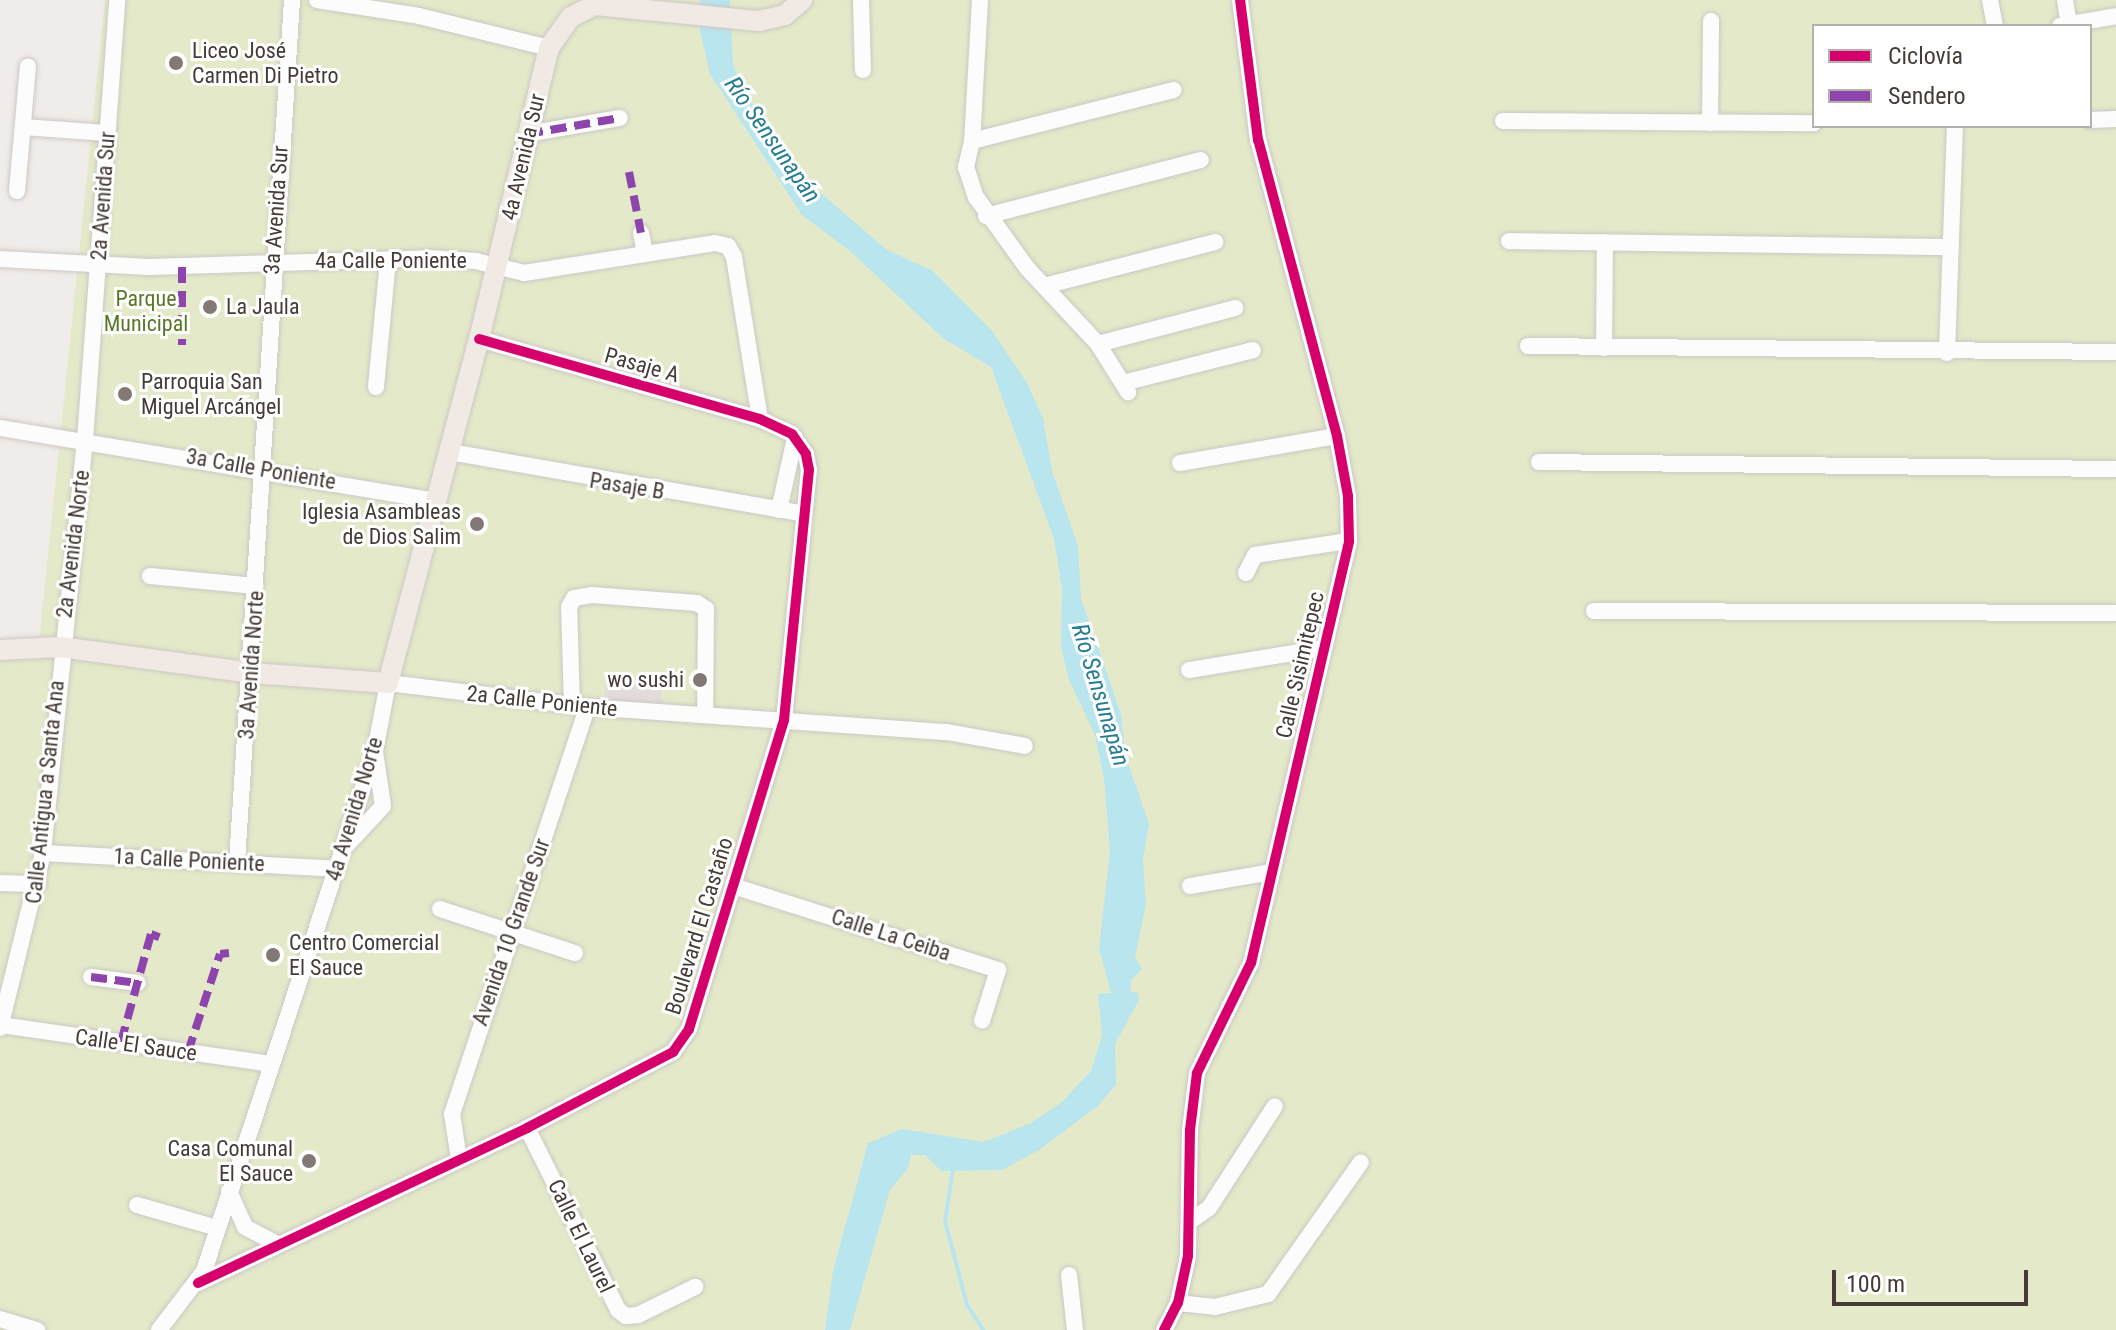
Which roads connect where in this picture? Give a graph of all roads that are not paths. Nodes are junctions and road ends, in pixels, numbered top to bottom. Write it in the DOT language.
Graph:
graph roads {
  1 [pos="117,0"];
  2 [pos="292,0"];
  3 [pos="317,0"];
  4 [pos="802,0"];
  5 [pos="861,0"];
  6 [pos="980,0"];
  7 [pos="1240,0"];
  8 [pos="1990,0"];
  9 [pos="2065,0"];
  10 [pos="595,3"];
  11 [pos="2116,16"];
  12 [pos="1711,21"];
  13 [pos="1995,24"];
  14 [pos="2066,24"];
  15 [pos="2076,24"];
  16 [pos="549,48"];
  17 [pos="28,66"];
  18 [pos="863,70"];
  19 [pos="1174,90"];
  20 [pos="620,118"];
  21 [pos="2116,119"];
  22 [pos="2092,120"];
  23 [pos="1503,121"];
  24 [pos="1710,123"];
  25 [pos="1812,123"];
  26 [pos="23,127"];
  27 [pos="1955,128"];
  28 [pos="107,133"];
  29 [pos="527,134"];
  30 [pos="972,141"];
  31 [pos="1201,160"];
  32 [pos="17,191"];
  33 [pos="986,216"];
  34 [pos="641,233"];
  35 [pos="1509,241"];
  36 [pos="1215,242"];
  37 [pos="1605,242"];
  38 [pos="1951,247"];
  39 [pos="645,254"];
  40 [pos="0,259"];
  41 [pos="388,260"];
  42 [pos="272,263"];
  43 [pos="98,267"];
  44 [pos="497,267"];
  45 [pos="1044,286"];
  46 [pos="1235,308"];
  47 [pos="479,339"];
  48 [pos="1098,344"];
  49 [pos="1528,346"];
  50 [pos="1604,348"];
  51 [pos="1253,350"];
  52 [pos="2116,352"];
  53 [pos="1947,353"];
  54 [pos="376,387"];
  55 [pos="760,419"];
  56 [pos="0,428"];
  57 [pos="794,436"];
  58 [pos="1337,436"];
  59 [pos="85,440"];
  60 [pos="450,452"];
  61 [pos="1539,462"];
  62 [pos="1180,463"];
  63 [pos="262,469"];
  64 [pos="2116,469"];
  65 [pos="437,501"];
  66 [pos="779,510"];
  67 [pos="804,514"];
  68 [pos="1349,541"];
  69 [pos="1246,573"];
  70 [pos="150,576"];
  71 [pos="256,586"];
  72 [pos="1594,611"];
  73 [pos="2116,613"];
  74 [pos="60,647"];
  75 [pos="1324,648"];
  76 [pos="0,650"];
  77 [pos="1189,670"];
  78 [pos="252,673"];
  79 [pos="388,683"];
  80 [pos="579,707"];
  81 [pos="705,715"];
  82 [pos="784,720"];
  83 [pos="1025,746"];
  84 [pos="375,751"];
  85 [pos="342,849"];
  86 [pos="43,853"];
  87 [pos="237,862"];
  88 [pos="336,869"];
  89 [pos="1272,872"];
  90 [pos="0,883"];
  91 [pos="38,884"];
  92 [pos="733,886"];
  93 [pos="1190,886"];
  94 [pos="440,909"];
  95 [pos="510,931"];
  96 [pos="575,953"];
  97 [pos="19,961"];
  98 [pos="0,968"];
  99 [pos="91,977"];
  100 [pos="138,983"];
  101 [pos="982,1021"];
  102 [pos="1,1026"];
  103 [pos="271,1064"];
  104 [pos="1275,1106"];
  105 [pos="527,1128"];
  106 [pos="459,1159"];
  107 [pos="1361,1162"];
  108 [pos="229,1191"];
  109 [pos="137,1205"];
  110 [pos="1189,1222"];
  111 [pos="217,1228"];
  112 [pos="279,1245"];
  113 [pos="1069,1275"];
  114 [pos="198,1283"];
  115 [pos="695,1287"];
  116 [pos="1178,1303"];
  117 [pos="0,1319"];
  118 [pos="37,1330"];
  119 [pos="159,1330"];
  120 [pos="1075,1330"];
  121 [pos="1164,1330"];
  1 -- 28 [label="street, 2a Avenida Sur"];
  2 -- 42 [label="street, 3a Avenida Sur"];
  3 -- 16 [label="street"];
  4 -- 10 [label="main road"];
  5 -- 18 [label="street"];
  6 -- 30 [label="street"];
  7 -- 58 [label="street, Calle Sisimitepec"];
  8 -- 13 [label="street"];
  9 -- 14 [label="street"];
  10 -- 16 [label="main road"];
  11 -- 15 [label="street"];
  12 -- 24 [label="street"];
  16 -- 29 [label="main road, 4a Avenida Sur"];
  17 -- 26 [label="street"];
  19 -- 30 [label="street"];
  20 -- 29 [label="street"];
  21 -- 22 [label="street"];
  23 -- 24 [label="street"];
  24 -- 25 [label="street"];
  26 -- 28 [label="street"];
  26 -- 32 [label="street"];
  27 -- 38 [label="street"];
  28 -- 43 [label="street, 2a Avenida Sur"];
  29 -- 44 [label="main road, 4a Avenida Sur"];
  30 -- 33 [label="street"];
  31 -- 33 [label="street"];
  33 -- 45 [label="street"];
  34 -- 39 [label="street"];
  35 -- 37 [label="street"];
  36 -- 45 [label="street"];
  37 -- 38 [label="street"];
  37 -- 50 [label="street"];
  38 -- 53 [label="street"];
  39 -- 44 [label="street, 4a Calle Poniente"];
  39 -- 55 [label="street, 4a Calle Poniente"];
  40 -- 43 [label="street, 4a Calle Poniente"];
  41 -- 42 [label="street, 4a Calle Poniente"];
  41 -- 44 [label="street, 4a Calle Poniente"];
  41 -- 54 [label="street"];
  42 -- 43 [label="street, 4a Calle Poniente"];
  42 -- 63 [label="street, 3a Avenida Sur"];
  43 -- 59 [label="street, 2a Avenida Sur"];
  44 -- 47 [label="main road, 4a Avenida Norte"];
  45 -- 48 [label="street"];
  46 -- 48 [label="street"];
  47 -- 55 [label="street, Pasaje A"];
  47 -- 60 [label="main road, 4a Avenida Norte"];
  48 -- 51 [label="street"];
  49 -- 50 [label="street"];
  50 -- 53 [label="street"];
  52 -- 53 [label="street"];
  55 -- 57 [label="street, Pasaje A"];
  56 -- 59 [label="street, 3a Calle Poniente"];
  57 -- 66 [label="street"];
  57 -- 67 [label="street, Boulevard El Castaño"];
  58 -- 62 [label="street"];
  58 -- 68 [label="street, Calle Sisimitepec"];
  59 -- 63 [label="street, 3a Calle Poniente"];
  59 -- 74 [label="street, 2a Avenida Norte"];
  60 -- 65 [label="main road, 4a Avenida Norte"];
  60 -- 66 [label="street, Pasaje B"];
  61 -- 64 [label="street"];
  63 -- 65 [label="street, 3a Calle Poniente"];
  63 -- 71 [label="street, 3a Avenida Norte"];
  65 -- 79 [label="main road, 4a Avenida Norte"];
  66 -- 67 [label="street, Pasaje B"];
  67 -- 82 [label="street, Boulevard El Castaño"];
  68 -- 69 [label="street"];
  68 -- 75 [label="street, Calle Sisimitepec"];
  70 -- 71 [label="street"];
  71 -- 78 [label="street, 3a Avenida Norte"];
  72 -- 73 [label="street"];
  74 -- 76 [label="main road, 2a Calle Poniente"];
  74 -- 78 [label="main road, 2a Calle Poniente"];
  74 -- 86 [label="street, Calle Antigua a Santa Ana"];
  75 -- 77 [label="street"];
  75 -- 89 [label="street, Calle Sisimitepec"];
  78 -- 79 [label="main road, 2a Calle Poniente"];
  78 -- 87 [label="street, 3a Avenida Norte"];
  79 -- 80 [label="street, 2a Calle Poniente"];
  79 -- 84 [label="street, 4a Avenida Norte"];
  80 -- 81 [label="street, 2a Calle Poniente"];
  80 -- 81 [label="street"];
  80 -- 95 [label="street, Avenida 10 Grande Sur"];
  81 -- 82 [label="street, 2a Calle Poniente"];
  82 -- 83 [label="street, 2a Calle Poniente"];
  82 -- 92 [label="street, Boulevard El Castaño"];
  84 -- 85 [label="street, 4a Avenida Norte"];
  84 -- 85 [label="street"];
  85 -- 88 [label="street, 4a Avenida Norte"];
  86 -- 87 [label="street, 1a Calle Poniente"];
  86 -- 91 [label="street, Calle Antigua a Santa Ana"];
  87 -- 88 [label="street, 1a Calle Poniente"];
  88 -- 103 [label="street, 4a Avenida Norte"];
  89 -- 93 [label="street"];
  89 -- 110 [label="street, Calle Sisimitepec"];
  90 -- 91 [label="street"];
  91 -- 97 [label="street, Calle Antigua a Santa Ana"];
  92 -- 101 [label="street, Calle La Ceiba"];
  92 -- 105 [label="street, Boulevard El Castaño"];
  94 -- 95 [label="street"];
  95 -- 96 [label="street"];
  95 -- 106 [label="street, Avenida 10 Grande Sur"];
  97 -- 98 [label="street"];
  97 -- 102 [label="street, Calle Antigua a Santa Ana"];
  99 -- 100 [label="street"];
  102 -- 103 [label="street, Calle El Sauce"];
  103 -- 108 [label="street, 4a Avenida Norte"];
  104 -- 110 [label="street"];
  105 -- 106 [label="street, Boulevard El Castaño"];
  105 -- 115 [label="street, Calle El Laurel"];
  106 -- 112 [label="street, Boulevard El Castaño"];
  107 -- 116 [label="street"];
  108 -- 111 [label="street, 4a Avenida Norte"];
  108 -- 112 [label="street"];
  109 -- 111 [label="street"];
  110 -- 116 [label="street, Calle Sisimitepec"];
  111 -- 114 [label="street, 4a Avenida Norte"];
  112 -- 114 [label="street, Boulevard El Castaño"];
  113 -- 120 [label="street"];
  114 -- 119 [label="street, 4a Avenida Norte"];
  116 -- 121 [label="street, Calle Sisimitepec"];
  117 -- 118 [label="street"];
}
